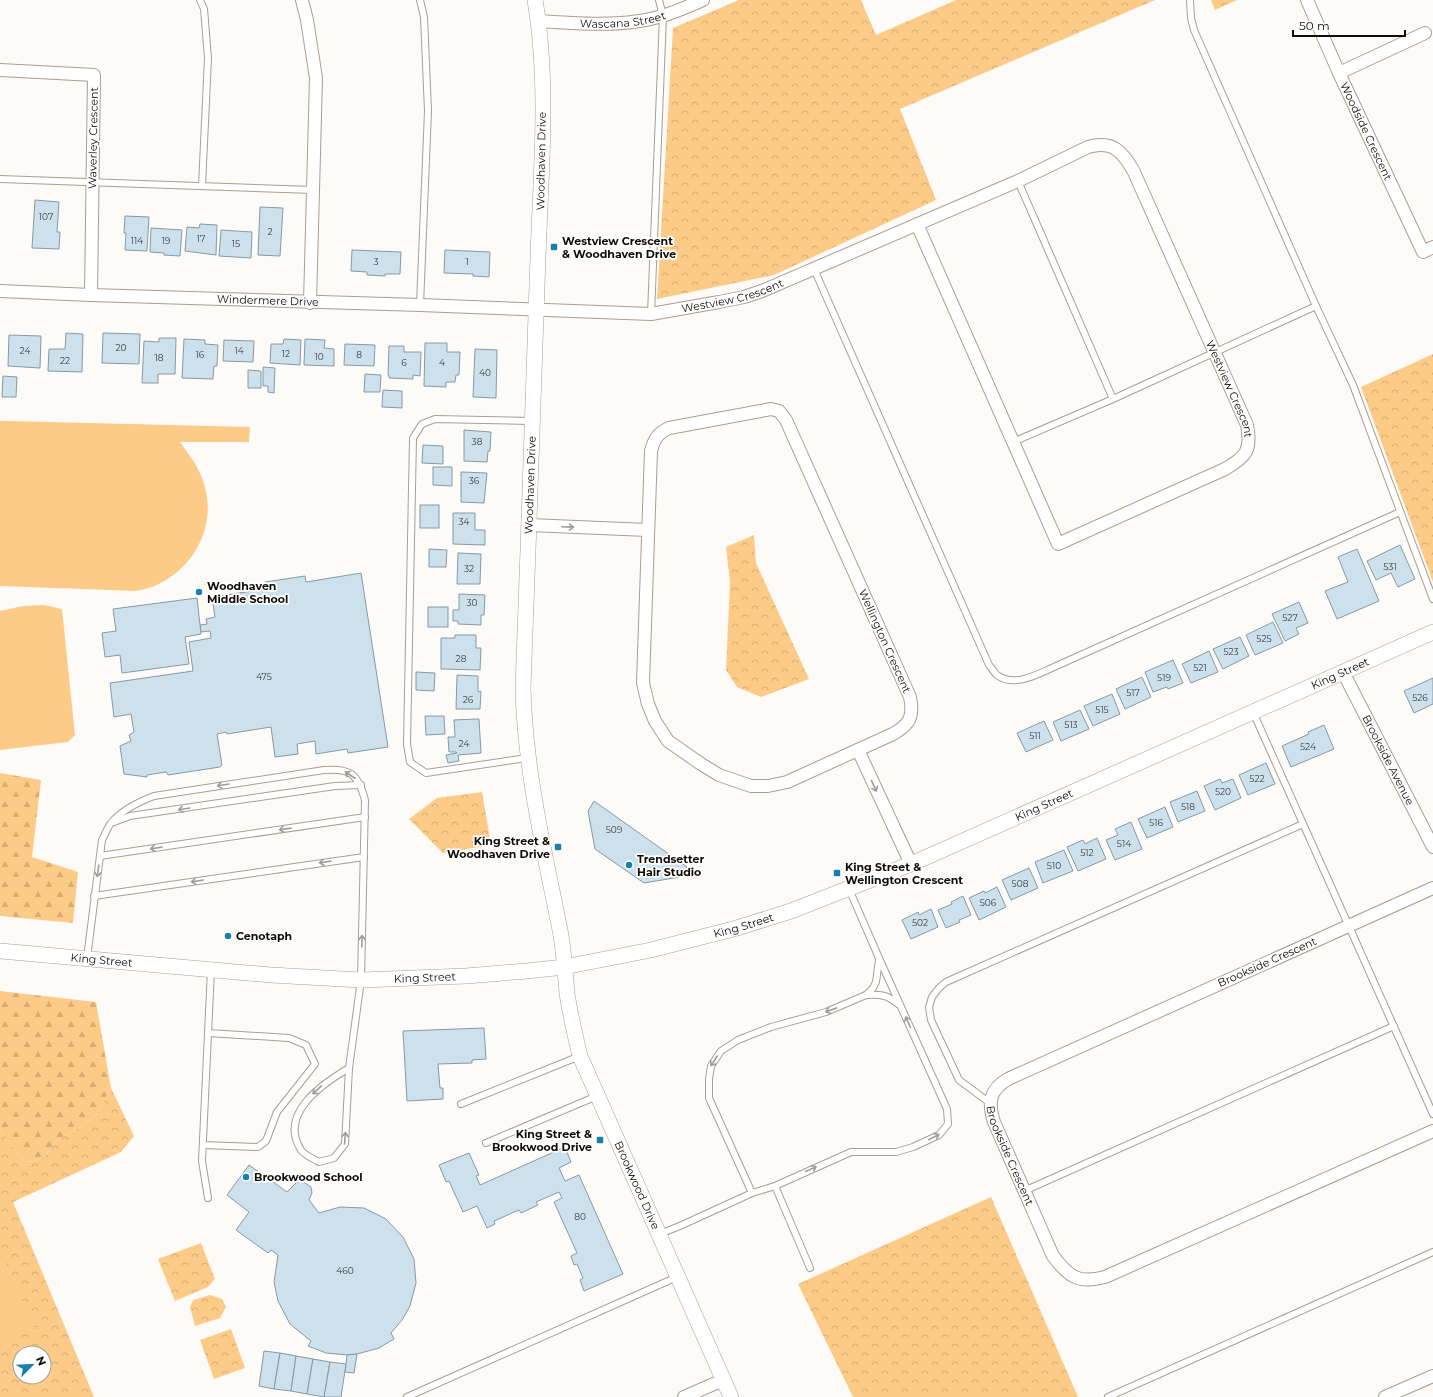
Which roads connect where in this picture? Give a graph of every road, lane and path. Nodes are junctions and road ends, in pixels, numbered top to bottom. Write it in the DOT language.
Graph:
graph roads {
  1 [pos="200,0"];
  2 [pos="302,0"];
  3 [pos="420,0"];
  4 [pos="535,0"];
  5 [pos="659,0"];
  6 [pos="703,0"];
  7 [pos="1190,0"];
  8 [pos="1307,0"];
  9 [pos="663,16"];
  10 [pos="538,21"];
  11 [pos="1425,33"];
  12 [pos="0,70"];
  13 [pos="1340,72"];
  14 [pos="0,179"];
  15 [pos="1018,181"];
  16 [pos="92,182"];
  17 [pos="202,186"];
  18 [pos="313,190"];
  19 [pos="917,224"];
  20 [pos="1433,247"];
  21 [pos="814,269"];
  22 [pos="0,291"];
  23 [pos="91,295"];
  24 [pos="310,303"];
  25 [pos="420,305"];
  26 [pos="1316,306"];
  27 [pos="537,310"];
  28 [pos="651,314"];
  29 [pos="1215,353"];
  30 [pos="1114,399"];
  31 [pos="532,421"];
  32 [pos="1013,442"];
  33 [pos="1400,512"];
  34 [pos="529,526"];
  35 [pos="648,530"];
  36 [pos="1433,599"];
  37 [pos="1433,632"];
  38 [pos="1343,672"];
  39 [pos="1254,712"];
  40 [pos="858,750"];
  41 [pos="527,758"];
  42 [pos="361,785"];
  43 [pos="365,817"];
  44 [pos="111,823"];
  45 [pos="1303,824"];
  46 [pos="1433,847"];
  47 [pos="100,856"];
  48 [pos="364,856"];
  49 [pos="911,864"];
  50 [pos="1433,888"];
  51 [pos="849,889"];
  52 [pos="94,896"];
  53 [pos="1349,925"];
  54 [pos="0,951"];
  55 [pos="879,958"];
  56 [pos="87,960"];
  57 [pos="564,967"];
  58 [pos="211,970"];
  59 [pos="361,980"];
  60 [pos="866,994"];
  61 [pos="901,1007"];
  62 [pos="1394,1026"];
  63 [pos="208,1033"];
  64 [pos="580,1056"];
  65 [pos="349,1068"];
  66 [pos="597,1096"];
  67 [pos="990,1103"];
  68 [pos="461,1104"];
  69 [pos="1433,1114"];
  70 [pos="1433,1131"];
  71 [pos="486,1143"];
  72 [pos="203,1145"];
  73 [pos="775,1186"];
  74 [pos="1024,1191"];
  75 [pos="752,1193"];
  76 [pos="208,1198"];
  77 [pos="658,1234"];
  78 [pos="1433,1252"];
  79 [pos="810,1268"];
  80 [pos="677,1277"];
  81 [pos="1433,1376"];
  82 [pos="723,1380"];
  83 [pos="407,1397"];
  84 [pos="684,1397"];
  85 [pos="731,1397"];
  86 [pos="1108,1397"];
  87 [pos="1385,1397"];
  1 -- 17 [label="lane"];
  2 -- 18 [label="street"];
  3 -- 25 [label="lane"];
  4 -- 10 [label="street, Woodhaven Drive"];
  5 -- 9 [label="lane"];
  6 -- 9 [label="street, Wascana Street"];
  7 -- 26 [label="lane"];
  8 -- 13 [label="street, Woodside Crescent"];
  9 -- 10 [label="street, Wascana Street"];
  9 -- 28 [label="lane"];
  10 -- 27 [label="street, Woodhaven Drive"];
  11 -- 13 [label="street"];
  12 -- 16 [label="street, Waverley Crescent"];
  13 -- 20 [label="street, Woodside Crescent"];
  14 -- 16 [label="lane"];
  15 -- 19 [label="street, Westview Crescent"];
  15 -- 29 [label="street, Westview Crescent"];
  15 -- 30 [label="lane"];
  16 -- 17 [label="lane"];
  16 -- 23 [label="street, Waverley Crescent"];
  17 -- 18 [label="lane"];
  18 -- 24 [label="street"];
  19 -- 21 [label="street, Westview Crescent"];
  19 -- 32 [label="street, Westview Crescent"];
  21 -- 28 [label="street, Westview Crescent"];
  21 -- 33 [label="lane"];
  22 -- 23 [label="street, Windermere Drive"];
  23 -- 24 [label="street, Windermere Drive"];
  24 -- 25 [label="street, Windermere Drive"];
  25 -- 27 [label="street, Windermere Drive"];
  26 -- 29 [label="lane"];
  26 -- 33 [label="lane"];
  27 -- 28 [label="street, Westview Crescent"];
  27 -- 31 [label="street, Woodhaven Drive"];
  29 -- 30 [label="lane"];
  29 -- 32 [label="street, Westview Crescent"];
  30 -- 32 [label="lane"];
  31 -- 34 [label="street, Woodhaven Drive"];
  31 -- 41 [label="lane"];
  33 -- 36 [label="lane"];
  34 -- 35 [label="street, one-way"];
  34 -- 41 [label="street, Woodhaven Drive"];
  35 -- 40 [label="street, Wellington Crescent"];
  35 -- 40 [label="street, Wellington Crescent"];
  37 -- 38 [label="street, King Street"];
  38 -- 39 [label="street, King Street"];
  38 -- 46 [label="street, Brookside Avenue"];
  39 -- 45 [label="lane"];
  39 -- 49 [label="street, King Street"];
  40 -- 49 [label="street, one-way"];
  41 -- 57 [label="street, Woodhaven Drive"];
  42 -- 43 [label="lane"];
  42 -- 44 [label="lane, one-way"];
  42 -- 44 [label="lane, one-way"];
  43 -- 47 [label="lane, one-way"];
  43 -- 48 [label="lane"];
  44 -- 47 [label="lane"];
  45 -- 53 [label="lane"];
  45 -- 67 [label="lane"];
  47 -- 52 [label="lane, one-way"];
  48 -- 52 [label="lane, one-way"];
  59 -- 48 [label="lane, one-way"];
  49 -- 51 [label="street, King Street"];
  50 -- 53 [label="street, Brookside Crescent"];
  51 -- 55 [label="lane"];
  51 -- 57 [label="street, King Street"];
  52 -- 56 [label="lane"];
  53 -- 62 [label="lane"];
  53 -- 67 [label="street, Brookside Crescent"];
  54 -- 56 [label="street, King Street"];
  55 -- 60 [label="lane"];
  55 -- 61 [label="lane"];
  56 -- 58 [label="street, King Street"];
  57 -- 59 [label="street, King Street"];
  57 -- 64 [label="street, Brookwood Drive"];
  58 -- 59 [label="street, King Street"];
  58 -- 63 [label="lane"];
  59 -- 65 [label="lane"];
  60 -- 61 [label="lane"];
  60 -- 75 [label="lane, one-way"];
  73 -- 61 [label="lane, one-way"];
  62 -- 69 [label="lane"];
  62 -- 74 [label="lane"];
  63 -- 72 [label="lane"];
  63 -- 72 [label="lane"];
  64 -- 66 [label="street, Brookwood Drive"];
  64 -- 68 [label="lane"];
  65 -- 65 [label="lane, one-way"];
  66 -- 71 [label="lane"];
  66 -- 77 [label="street, Brookwood Drive"];
  67 -- 74 [label="street, Brookside Crescent"];
  70 -- 74 [label="street, Brookside Crescent"];
  72 -- 76 [label="lane"];
  73 -- 75 [label="lane"];
  73 -- 79 [label="lane"];
  75 -- 77 [label="lane"];
  77 -- 80 [label="street, Brookwood Drive"];
  78 -- 86 [label="lane"];
  80 -- 82 [label="street, Brookwood Drive"];
  80 -- 83 [label="lane"];
  81 -- 87 [label="street"];
  82 -- 84 [label="street"];
  82 -- 85 [label="street, Brookwood Drive"];
}
